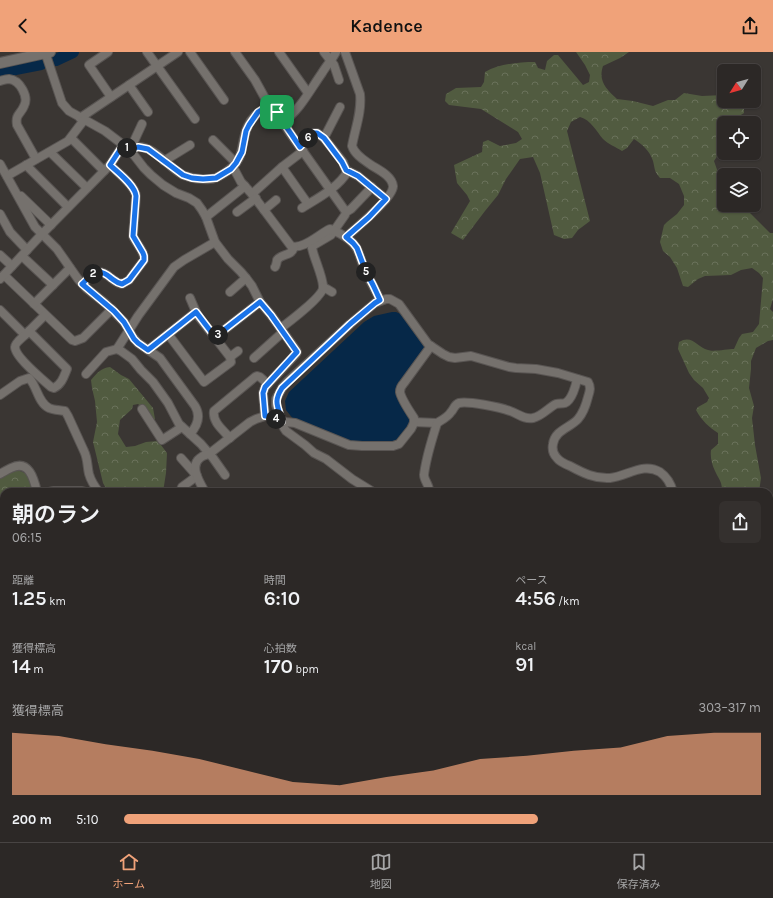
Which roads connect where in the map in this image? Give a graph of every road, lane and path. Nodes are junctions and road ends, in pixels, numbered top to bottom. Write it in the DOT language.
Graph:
graph roads {
  1 [pos="47,52"];
  2 [pos="108,52"];
  3 [pos="147,52"];
  4 [pos="178,52"];
  5 [pos="190,52"];
  6 [pos="234,52"];
  7 [pos="279,52"];
  8 [pos="324,52"];
  9 [pos="336,52"];
  10 [pos="345,52"];
  11 [pos="330,61"];
  12 [pos="0,63"];
  13 [pos="157,66"];
  14 [pos="339,80"];
  15 [pos="0,81"];
  16 [pos="129,85"];
  17 [pos="308,93"];
  18 [pos="111,97"];
  19 [pos="224,100"];
  20 [pos="269,105"];
  21 [pos="340,107"];
  22 [pos="148,112"];
  23 [pos="82,119"];
  24 [pos="196,119"];
  25 [pos="283,122"];
  26 [pos="142,124"];
  27 [pos="71,138"];
  28 [pos="324,138"];
  29 [pos="213,140"];
  30 [pos="123,145"];
  31 [pos="190,145"];
  32 [pos="302,149"];
  33 [pos="130,150"];
  34 [pos="50,152"];
  35 [pos="36,159"];
  36 [pos="164,161"];
  37 [pos="0,165"];
  38 [pos="26,165"];
  39 [pos="235,165"];
  40 [pos="282,167"];
  41 [pos="107,168"];
  42 [pos="348,171"];
  43 [pos="7,176"];
  44 [pos="245,186"];
  45 [pos="87,188"];
  46 [pos="372,188"];
  47 [pos="330,189"];
  48 [pos="15,190"];
  49 [pos="254,196"];
  50 [pos="386,199"];
  51 [pos="276,200"];
  52 [pos="68,207"];
  53 [pos="264,210"];
  54 [pos="237,212"];
  55 [pos="346,212"];
  56 [pos="0,214"];
  57 [pos="206,217"];
  58 [pos="51,225"];
  59 [pos="334,231"];
  60 [pos="42,234"];
  61 [pos="346,237"];
  62 [pos="216,242"];
  63 [pos="294,247"];
  64 [pos="24,253"];
  65 [pos="0,255"];
  66 [pos="12,266"];
  67 [pos="275,267"];
  68 [pos="70,268"];
  69 [pos="2,277"];
  70 [pos="246,278"];
  71 [pos="82,284"];
  72 [pos="53,285"];
  73 [pos="323,287"];
  74 [pos="230,292"];
  75 [pos="332,292"];
  76 [pos="190,298"];
  77 [pos="380,300"];
  78 [pos="260,302"];
  79 [pos="34,304"];
  80 [pos="112,309"];
  81 [pos="0,310"];
  82 [pos="196,312"];
  83 [pos="46,315"];
  84 [pos="129,330"];
  85 [pos="282,330"];
  86 [pos="27,333"];
  87 [pos="168,334"];
  88 [pos="215,337"];
  89 [pos="431,346"];
  90 [pos="117,349"];
  91 [pos="148,350"];
  92 [pos="238,351"];
  93 [pos="230,357"];
  94 [pos="254,358"];
  95 [pos="86,374"];
  96 [pos="578,379"];
  97 [pos="268,384"];
  98 [pos="0,395"];
  99 [pos="142,409"];
  100 [pos="265,416"];
  101 [pos="282,421"];
  102 [pos="414,422"];
  103 [pos="437,423"];
  104 [pos="182,427"];
  105 [pos="190,434"];
  106 [pos="230,438"];
  107 [pos="209,454"];
  108 [pos="181,458"];
  109 [pos="0,474"];
  110 [pos="225,475"];
  111 [pos="197,476"];
  112 [pos="36,488"];
  113 [pos="97,488"];
  114 [pos="182,488"];
  115 [pos="203,488"];
  116 [pos="368,488"];
  117 [pos="429,488"];
  118 [pos="672,488"];
  1 -- 12 [label="street"];
  1 -- 23 [label="street"];
  2 -- 18 [label="street"];
  3 -- 13 [label="street"];
  4 -- 13 [label="street"];
  5 -- 19 [label="street"];
  6 -- 20 [label="street"];
  7 -- 17 [label="street"];
  8 -- 11 [label="street"];
  9 -- 11 [label="street"];
  10 -- 50 [label="street"];
  11 -- 14 [label="street"];
  11 -- 17 [label="street"];
  13 -- 16 [label="street"];
  13 -- 24 [label="street"];
  15 -- 35 [label="street"];
  16 -- 18 [label="street"];
  16 -- 22 [label="street"];
  17 -- 25 [label="street"];
  18 -- 23 [label="street"];
  20 -- 25 [label="street"];
  20 -- 39 [label="street"];
  21 -- 28 [label="street"];
  23 -- 27 [label="street"];
  23 -- 30 [label="street"];
  25 -- 32 [label="street"];
  26 -- 33 [label="street"];
  27 -- 34 [label="street"];
  27 -- 41 [label="street"];
  28 -- 32 [label="street"];
  28 -- 42 [label="street"];
  29 -- 39 [label="street"];
  30 -- 33 [label="street"];
  30 -- 41 [label="street"];
  31 -- 36 [label="street"];
  32 -- 40 [label="street"];
  32 -- 47 [label="street"];
  33 -- 36 [label="street"];
  33 -- 57 [label="street"];
  34 -- 35 [label="street"];
  34 -- 45 [label="street"];
  35 -- 38 [label="street"];
  36 -- 39 [label="street"];
  37 -- 43 [label="street"];
  38 -- 43 [label="street"];
  38 -- 52 [label="street"];
  39 -- 44 [label="street"];
  40 -- 47 [label="street"];
  40 -- 49 [label="street"];
  41 -- 45 [label="street"];
  41 -- 71 [label="street"];
  42 -- 46 [label="street"];
  42 -- 47 [label="street"];
  43 -- 48 [label="street"];
  44 -- 49 [label="street"];
  44 -- 57 [label="street"];
  45 -- 52 [label="street"];
  46 -- 50 [label="street"];
  46 -- 55 [label="street"];
  47 -- 55 [label="street"];
  48 -- 58 [label="street"];
  48 -- 60 [label="street"];
  49 -- 53 [label="street"];
  49 -- 54 [label="street"];
  50 -- 61 [label="street"];
  51 -- 53 [label="street"];
  52 -- 58 [label="street"];
  53 -- 63 [label="street"];
  55 -- 59 [label="street"];
  56 -- 64 [label="street"];
  57 -- 62 [label="street"];
  58 -- 60 [label="street"];
  59 -- 61 [label="street"];
  59 -- 63 [label="street"];
  59 -- 73 [label="street"];
  60 -- 64 [label="street"];
  60 -- 68 [label="street"];
  61 -- 77 [label="street"];
  62 -- 70 [label="street"];
  62 -- 84 [label="street"];
  63 -- 67 [label="street"];
  64 -- 66 [label="street"];
  64 -- 72 [label="street"];
  65 -- 66 [label="street"];
  66 -- 69 [label="street"];
  68 -- 71 [label="street"];
  68 -- 72 [label="street"];
  69 -- 79 [label="street"];
  70 -- 74 [label="street"];
  70 -- 78 [label="street"];
  71 -- 80 [label="street"];
  72 -- 79 [label="street"];
  73 -- 75 [label="street"];
  73 -- 85 [label="street"];
  76 -- 82 [label="street"];
  77 -- 89 [label="street"];
  77 -- 101 [label="street"];
  78 -- 85 [label="street"];
  78 -- 88 [label="street"];
  79 -- 83 [label="street"];
  80 -- 83 [label="street"];
  80 -- 84 [label="street"];
  81 -- 86 [label="street"];
  82 -- 87 [label="street"];
  82 -- 88 [label="street"];
  83 -- 86 [label="street"];
  84 -- 90 [label="street"];
  84 -- 91 [label="street"];
  85 -- 94 [label="street"];
  85 -- 97 [label="street"];
  86 -- 86 [label="street"];
  87 -- 91 [label="street"];
  87 -- 93 [label="street"];
  88 -- 93 [label="street"];
  89 -- 96 [label="street"];
  89 -- 102 [label="street"];
  90 -- 95 [label="street"];
  90 -- 104 [label="street"];
  91 -- 105 [label="street"];
  92 -- 93 [label="street"];
  96 -- 103 [label="street"];
  96 -- 118 [label="street"];
  97 -- 100 [label="street"];
  97 -- 106 [label="street"];
  98 -- 113 [label="street"];
  99 -- 104 [label="street"];
  100 -- 101 [label="street"];
  100 -- 106 [label="street"];
  101 -- 102 [label="street"];
  101 -- 116 [label="street"];
  102 -- 103 [label="street"];
  103 -- 117 [label="street"];
  104 -- 105 [label="street"];
  105 -- 107 [label="street"];
  106 -- 107 [label="street"];
  107 -- 110 [label="street"];
  107 -- 111 [label="street"];
  108 -- 111 [label="street"];
  109 -- 112 [label="street"];
  111 -- 114 [label="street"];
  111 -- 115 [label="street"];
}
